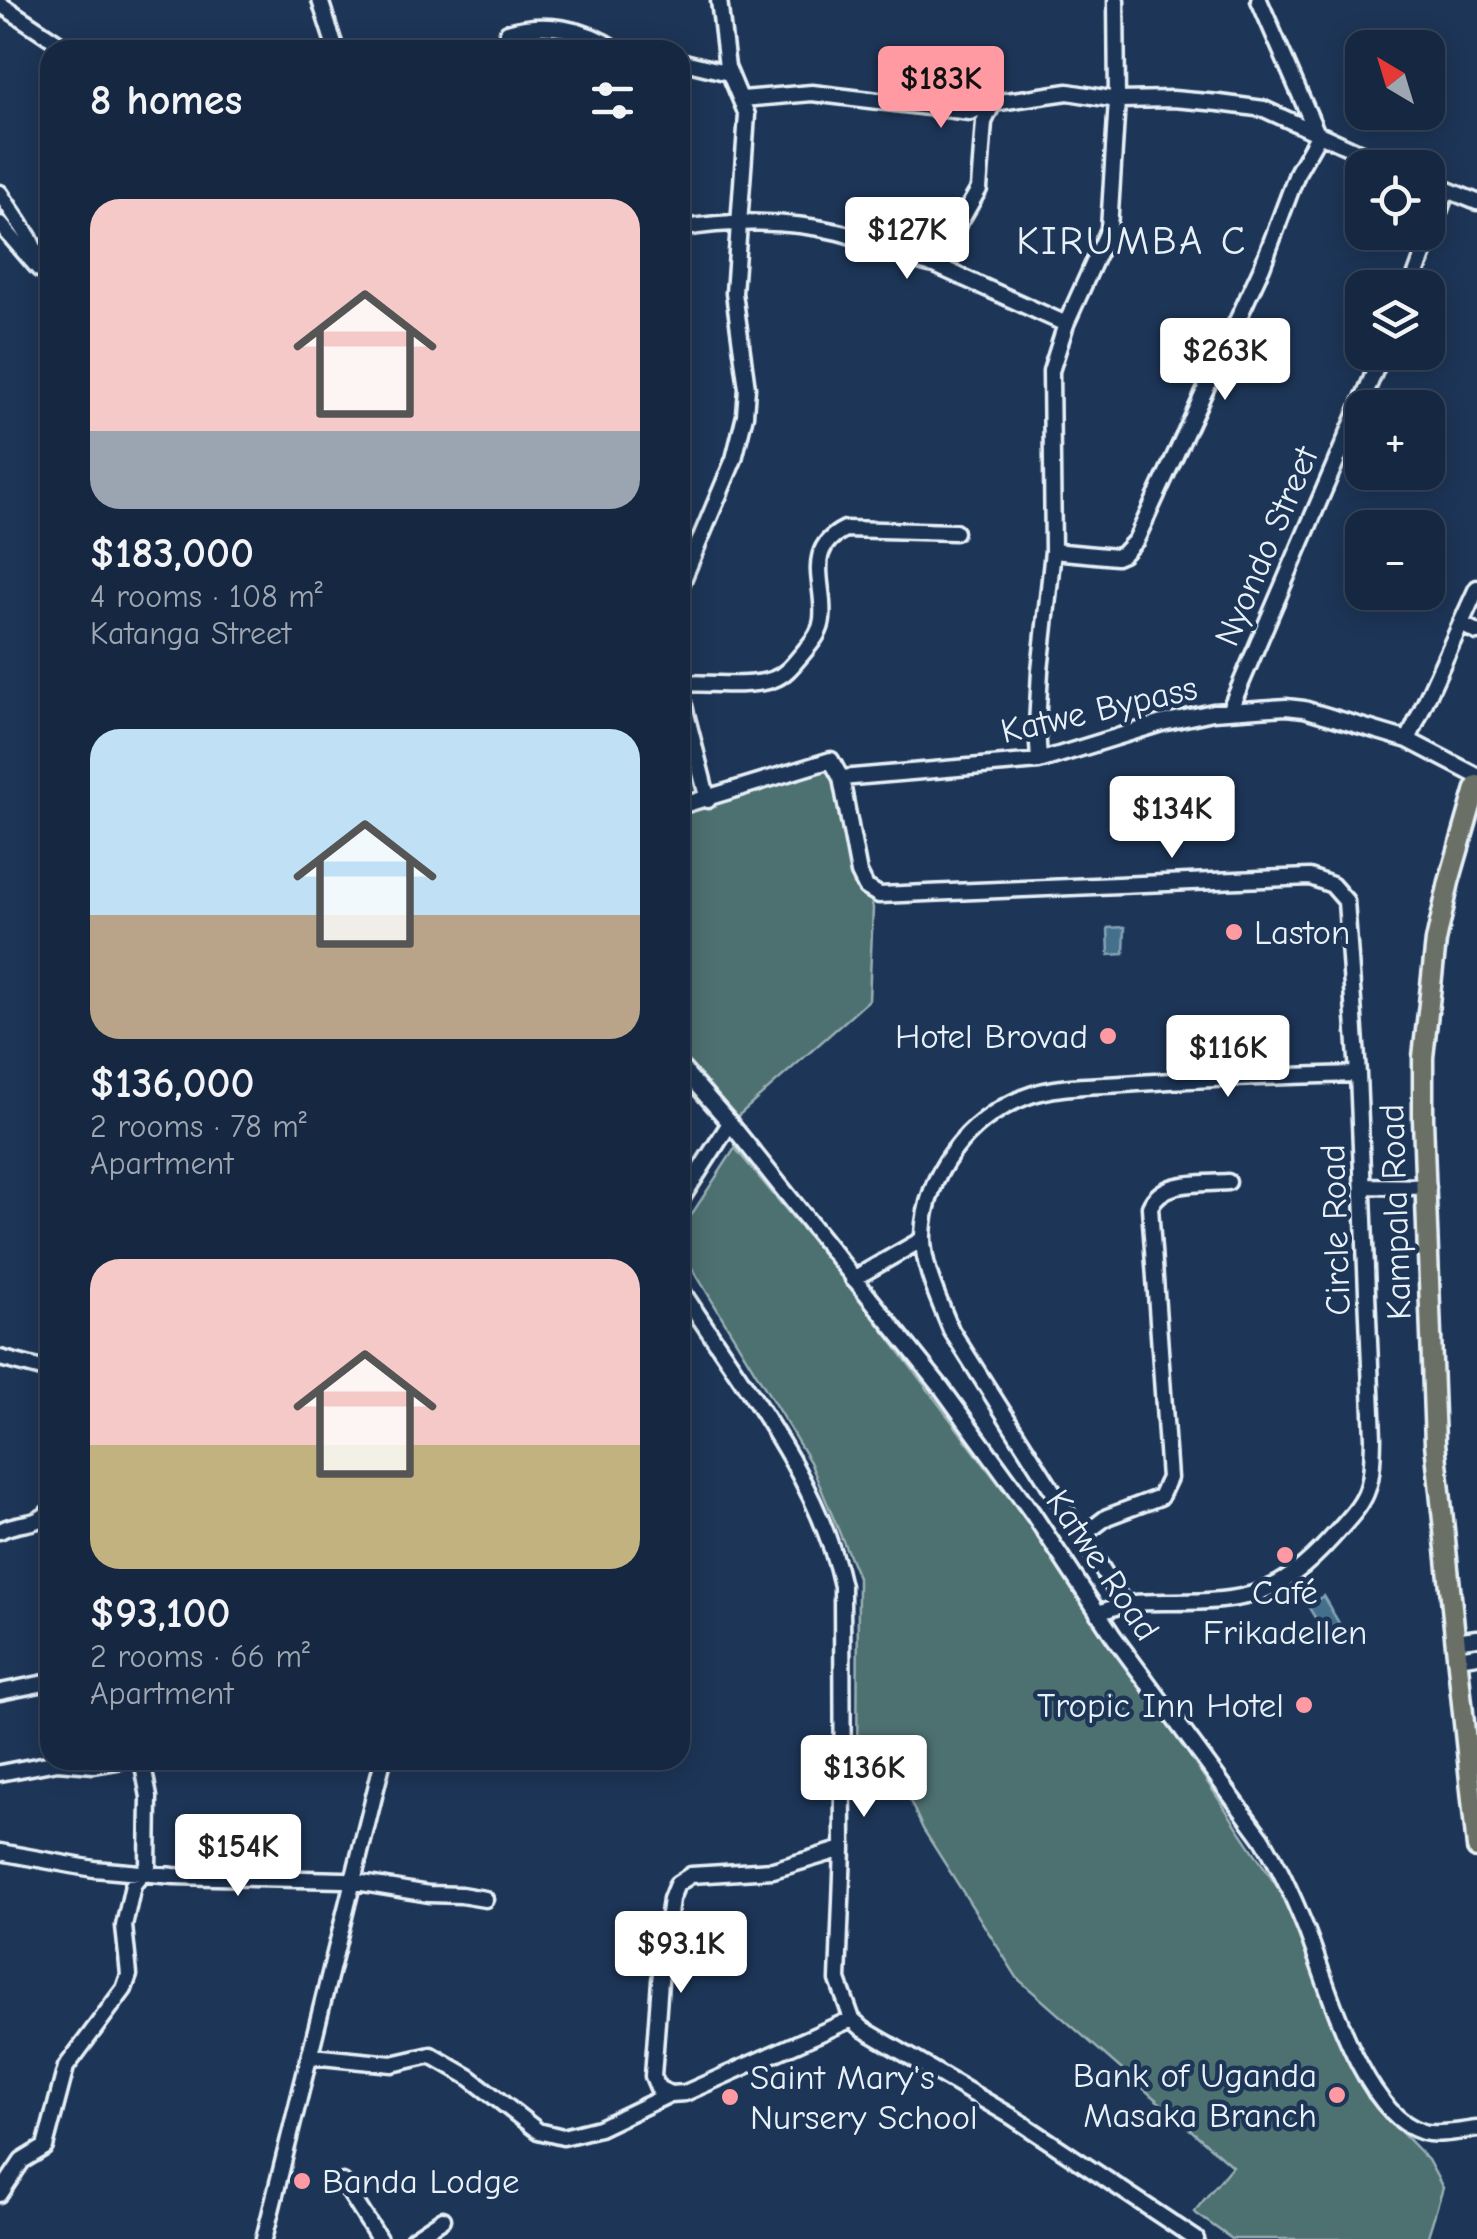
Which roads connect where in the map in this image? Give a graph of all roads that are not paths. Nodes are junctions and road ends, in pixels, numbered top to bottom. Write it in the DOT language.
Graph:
graph roads {
  1 [pos="320,0"];
  2 [pos="720,0"];
  3 [pos="1116,0"];
  4 [pos="1259,0"];
  5 [pos="0,4"];
  6 [pos="54,40"];
  7 [pos="333,40"];
  8 [pos="507,40"];
  9 [pos="602,40"];
  10 [pos="690,63"];
  11 [pos="729,73"];
  12 [pos="742,99"];
  13 [pos="1117,100"];
  14 [pos="993,103"];
  15 [pos="970,112"];
  16 [pos="984,122"];
  17 [pos="1318,136"];
  18 [pos="1351,150"];
  19 [pos="1447,190"];
  20 [pos="0,193"];
  21 [pos="1477,202"];
  22 [pos="0,224"];
  23 [pos="738,224"];
  24 [pos="756,224"];
  25 [pos="690,228"];
  26 [pos="738,240"];
  27 [pos="40,259"];
  28 [pos="935,265"];
  29 [pos="40,270"];
  30 [pos="1419,270"];
  31 [pos="1066,324"];
  32 [pos="1375,370"];
  33 [pos="956,532"];
  34 [pos="1053,551"];
  35 [pos="690,563"];
  36 [pos="1477,588"];
  37 [pos="1461,624"];
  38 [pos="1477,632"];
  39 [pos="690,686"];
  40 [pos="1230,709"];
  41 [pos="690,727"];
  42 [pos="1408,740"];
  43 [pos="1039,761"];
  44 [pos="841,778"];
  45 [pos="1476,786"];
  46 [pos="708,800"];
  47 [pos="690,804"];
  48 [pos="1358,1074"];
  49 [pos="690,1077"];
  50 [pos="730,1123"];
  51 [pos="1228,1182"];
  52 [pos="690,1185"];
  53 [pos="1363,1186"];
  54 [pos="1428,1188"];
  55 [pos="923,1238"];
  56 [pos="853,1280"];
  57 [pos="690,1304"];
  58 [pos="0,1358"];
  59 [pos="40,1368"];
  60 [pos="0,1515"];
  61 [pos="40,1521"];
  62 [pos="28,1524"];
  63 [pos="0,1530"];
  64 [pos="1082,1536"];
  65 [pos="1122,1602"];
  66 [pos="1098,1614"];
  67 [pos="1477,1638"];
  68 [pos="1463,1651"];
  69 [pos="40,1684"];
  70 [pos="0,1692"];
  71 [pos="40,1766"];
  72 [pos="144,1770"];
  73 [pos="376,1770"];
  74 [pos="0,1773"];
  75 [pos="1477,1848"];
  76 [pos="843,1850"];
  77 [pos="0,1852"];
  78 [pos="143,1874"];
  79 [pos="353,1882"];
  80 [pos="485,1899"];
  81 [pos="852,2019"];
  82 [pos="311,2056"];
  83 [pos="670,2094"];
  84 [pos="1477,2129"];
  85 [pos="343,2182"];
  86 [pos="0,2194"];
  87 [pos="442,2219"];
  88 [pos="264,2239"];
  89 [pos="379,2239"];
  90 [pos="413,2239"];
  91 [pos="1196,2239"];
  1 -- 7 [label="street"];
  2 -- 11 [label="street"];
  3 -- 13 [label="street"];
  4 -- 17 [label="street"];
  5 -- 6 [label="street"];
  8 -- 9 [label="street"];
  10 -- 11 [label="street"];
  11 -- 12 [label="street"];
  12 -- 15 [label="street"];
  12 -- 23 [label="street"];
  13 -- 14 [label="street"];
  13 -- 17 [label="street"];
  13 -- 31 [label="street"];
  14 -- 15 [label="street"];
  14 -- 16 [label="street"];
  15 -- 16 [label="street"];
  16 -- 28 [label="street"];
  17 -- 18 [label="street"];
  17 -- 34 [label="street"];
  19 -- 21 [label="street"];
  19 -- 30 [label="street"];
  20 -- 27 [label="street"];
  22 -- 29 [label="street"];
  23 -- 24 [label="street"];
  23 -- 25 [label="street"];
  23 -- 26 [label="street"];
  24 -- 26 [label="street"];
  24 -- 28 [label="street"];
  26 -- 35 [label="street"];
  28 -- 31 [label="street"];
  31 -- 34 [label="street"];
  32 -- 40 [label="street, Nyondo Street"];
  33 -- 39 [label="street"];
  34 -- 43 [label="street"];
  36 -- 37 [label="street"];
  37 -- 38 [label="street"];
  37 -- 42 [label="street"];
  40 -- 42 [label="street, Katwe Bypass"];
  40 -- 43 [label="street, Katwe Bypass"];
  41 -- 46 [label="street"];
  42 -- 45 [label="street, Katwe Bypass"];
  43 -- 44 [label="street, Katwe Bypass"];
  44 -- 46 [label="street, Katwe Bypass"];
  44 -- 48 [label="street, Circle Road"];
  45 -- 54 [label="main road, Kampala Road"];
  46 -- 47 [label="street, Katwe Bypass"];
  48 -- 53 [label="street, Circle Road"];
  48 -- 55 [label="street"];
  49 -- 50 [label="street, Katwe Road"];
  50 -- 52 [label="street"];
  50 -- 56 [label="street, Katwe Road"];
  51 -- 64 [label="street"];
  53 -- 54 [label="street"];
  53 -- 65 [label="street, Circle Road"];
  54 -- 68 [label="main road, Kampala Road"];
  55 -- 56 [label="street"];
  55 -- 64 [label="street"];
  56 -- 66 [label="street, Katwe Road"];
  57 -- 76 [label="street"];
  58 -- 59 [label="street"];
  60 -- 62 [label="street"];
  61 -- 62 [label="street"];
  62 -- 63 [label="street"];
  64 -- 65 [label="street"];
  65 -- 66 [label="street, Circle Road"];
  66 -- 84 [label="street, Katwe Road"];
  67 -- 68 [label="street"];
  68 -- 75 [label="main road, Kampala Road"];
  69 -- 70 [label="street"];
  71 -- 74 [label="street"];
  72 -- 78 [label="street"];
  73 -- 79 [label="street"];
  76 -- 81 [label="street"];
  76 -- 83 [label="street"];
  77 -- 78 [label="street"];
  78 -- 79 [label="street"];
  78 -- 86 [label="street"];
  79 -- 80 [label="street"];
  79 -- 82 [label="street"];
  81 -- 83 [label="street"];
  81 -- 91 [label="street"];
  82 -- 83 [label="street"];
  82 -- 88 [label="street"];
  85 -- 89 [label="street"];
  87 -- 90 [label="street"];
}
